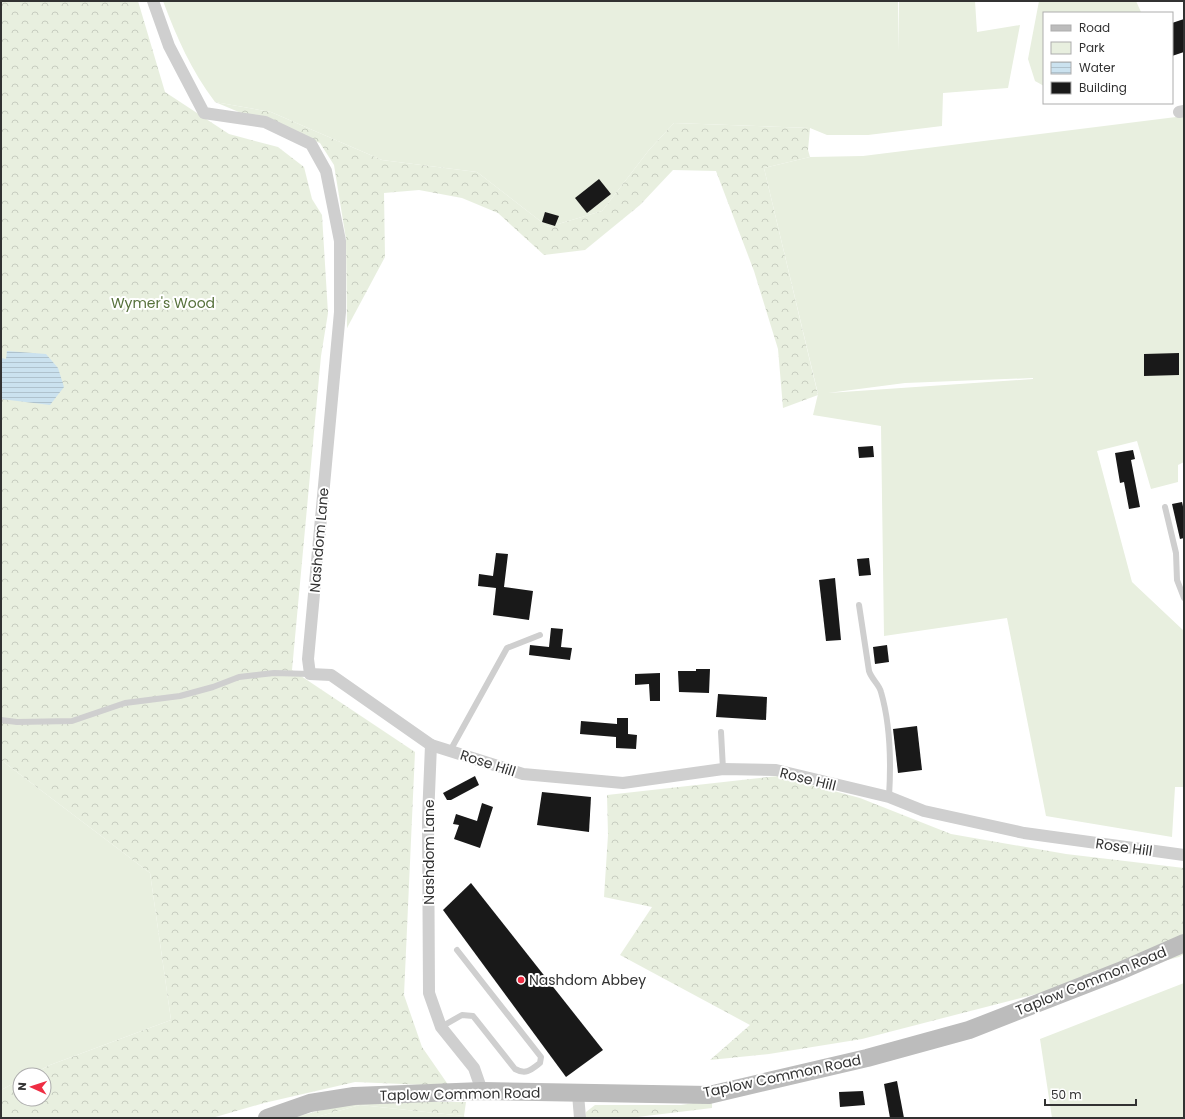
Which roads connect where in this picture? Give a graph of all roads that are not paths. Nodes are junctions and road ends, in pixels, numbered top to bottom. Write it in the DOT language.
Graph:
graph roads {
  1 [pos="152,1"];
  2 [pos="1165,507"];
  3 [pos="1184,598"];
  4 [pos="859,605"];
  5 [pos="540,635"];
  6 [pos="310,674"];
  7 [pos="1,720"];
  8 [pos="721,732"];
  9 [pos="431,744"];
  10 [pos="450,751"];
  11 [pos="723,770"];
  12 [pos="889,797"];
  13 [pos="1184,855"];
  14 [pos="1184,943"];
  15 [pos="457,950"];
  16 [pos="441,1027"];
  17 [pos="482,1091"];
  18 [pos="578,1094"];
  19 [pos="267,1118"];
  20 [pos="580,1118"];
  1 -- 6 [label="street, Nashdom Lane"];
  2 -- 3 [label="lane"];
  4 -- 12 [label="lane"];
  5 -- 10 [label="lane"];
  6 -- 7 [label="lane"];
  6 -- 9 [label="street"];
  8 -- 11 [label="lane"];
  9 -- 10 [label="street, Rose Hill"];
  9 -- 16 [label="street, Nashdom Lane"];
  10 -- 11 [label="street, Rose Hill"];
  11 -- 12 [label="street, Rose Hill"];
  12 -- 13 [label="street, Rose Hill"];
  14 -- 18 [label="street, Taplow Common Road"];
  15 -- 16 [label="lane"];
  16 -- 17 [label="street, Nashdom Lane"];
  17 -- 18 [label="street, Taplow Common Road"];
  17 -- 19 [label="street, Taplow Common Road"];
  18 -- 20 [label="street"];
}
